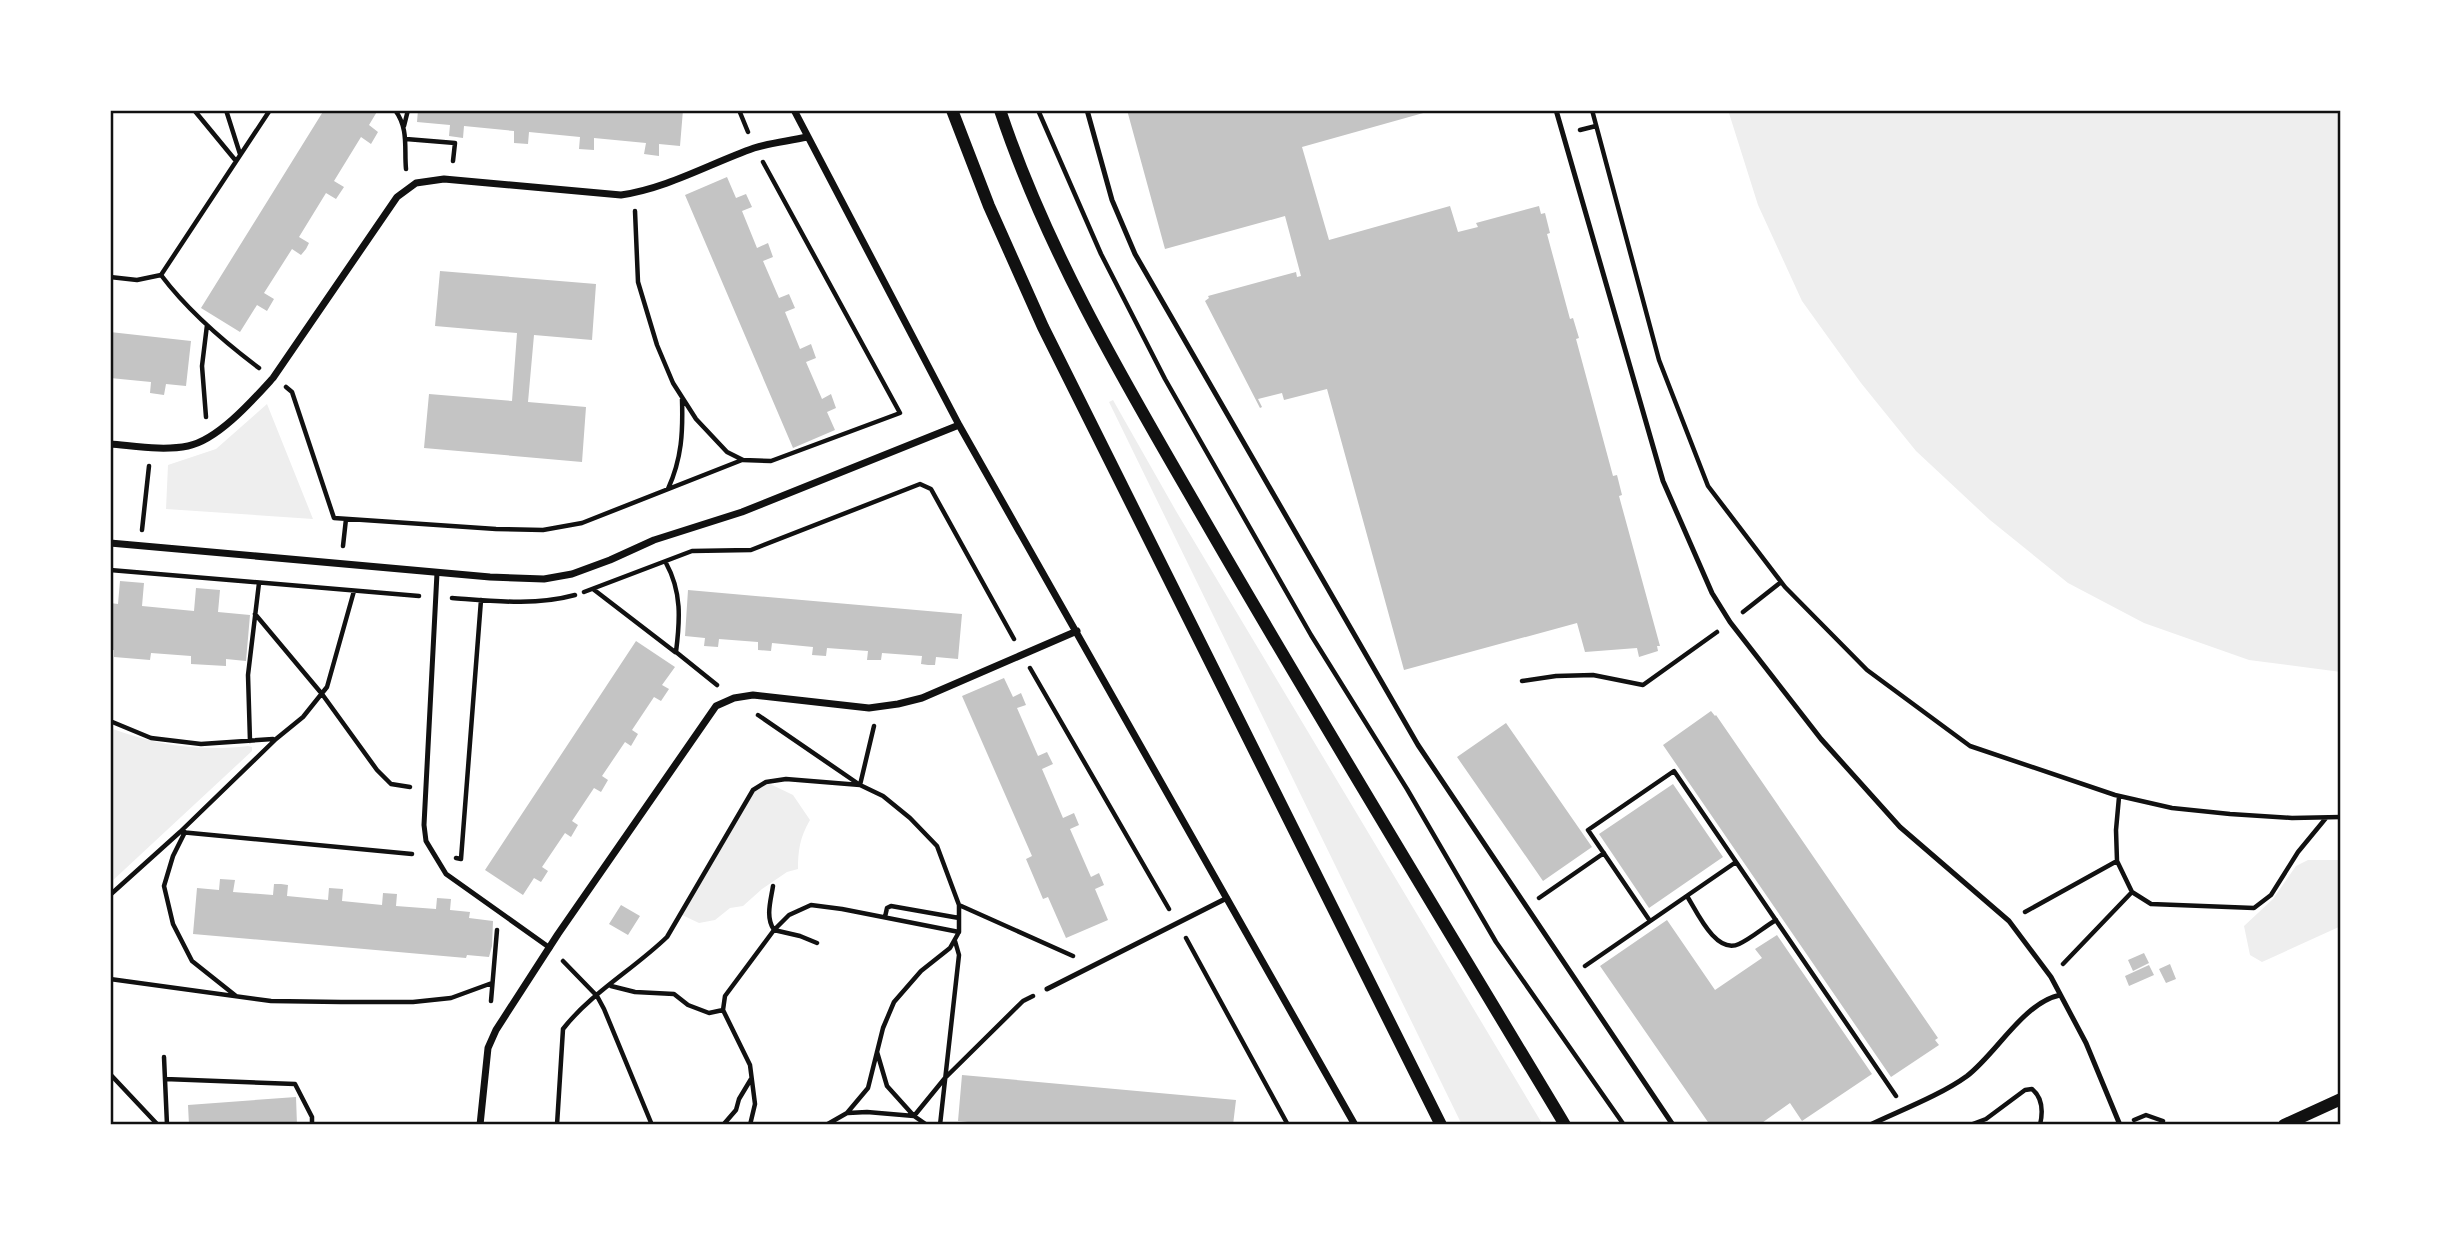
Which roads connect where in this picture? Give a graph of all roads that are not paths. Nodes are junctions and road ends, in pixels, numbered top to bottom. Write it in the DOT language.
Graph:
graph roads {
  1 [pos="794,110"];
  2 [pos="952,110"];
  3 [pos="1000,110"];
  4 [pos="1087,110"];
  5 [pos="1556,110"];
  6 [pos="807,137"];
  7 [pos="959,425"];
  8 [pos="110,443"];
  9 [pos="110,542"];
  10 [pos="437,573"];
  11 [pos="1077,631"];
  12 [pos="1227,898"];
  13 [pos="550,948"];
  14 [pos="1047,989"];
  15 [pos="2060,995"];
  16 [pos="2341,1099"];
  17 [pos="1354,1123"];
  18 [pos="480,1125"];
  19 [pos="1344,1125"];
  20 [pos="1441,1125"];
  21 [pos="1565,1125"];
  22 [pos="1673,1125"];
  23 [pos="1870,1125"];
  24 [pos="2120,1125"];
  25 [pos="2284,1125"];
  1 -- 6 [label="street"];
  2 -- 20 [label="street"];
  3 -- 21 [label="street"];
  4 -- 22 [label="lane"];
  5 -- 15 [label="lane"];
  6 -- 7 [label="street"];
  6 -- 8 [label="street"];
  7 -- 10 [label="street"];
  7 -- 11 [label="street"];
  9 -- 10 [label="street"];
  10 -- 13 [label="lane"];
  11 -- 12 [label="street"];
  11 -- 13 [label="street"];
  12 -- 14 [label="lane"];
  12 -- 17 [label="street"];
  13 -- 18 [label="street"];
  15 -- 23 [label="lane"];
  15 -- 24 [label="lane"];
  16 -- 25 [label="street"];
  17 -- 19 [label="street"];
}
